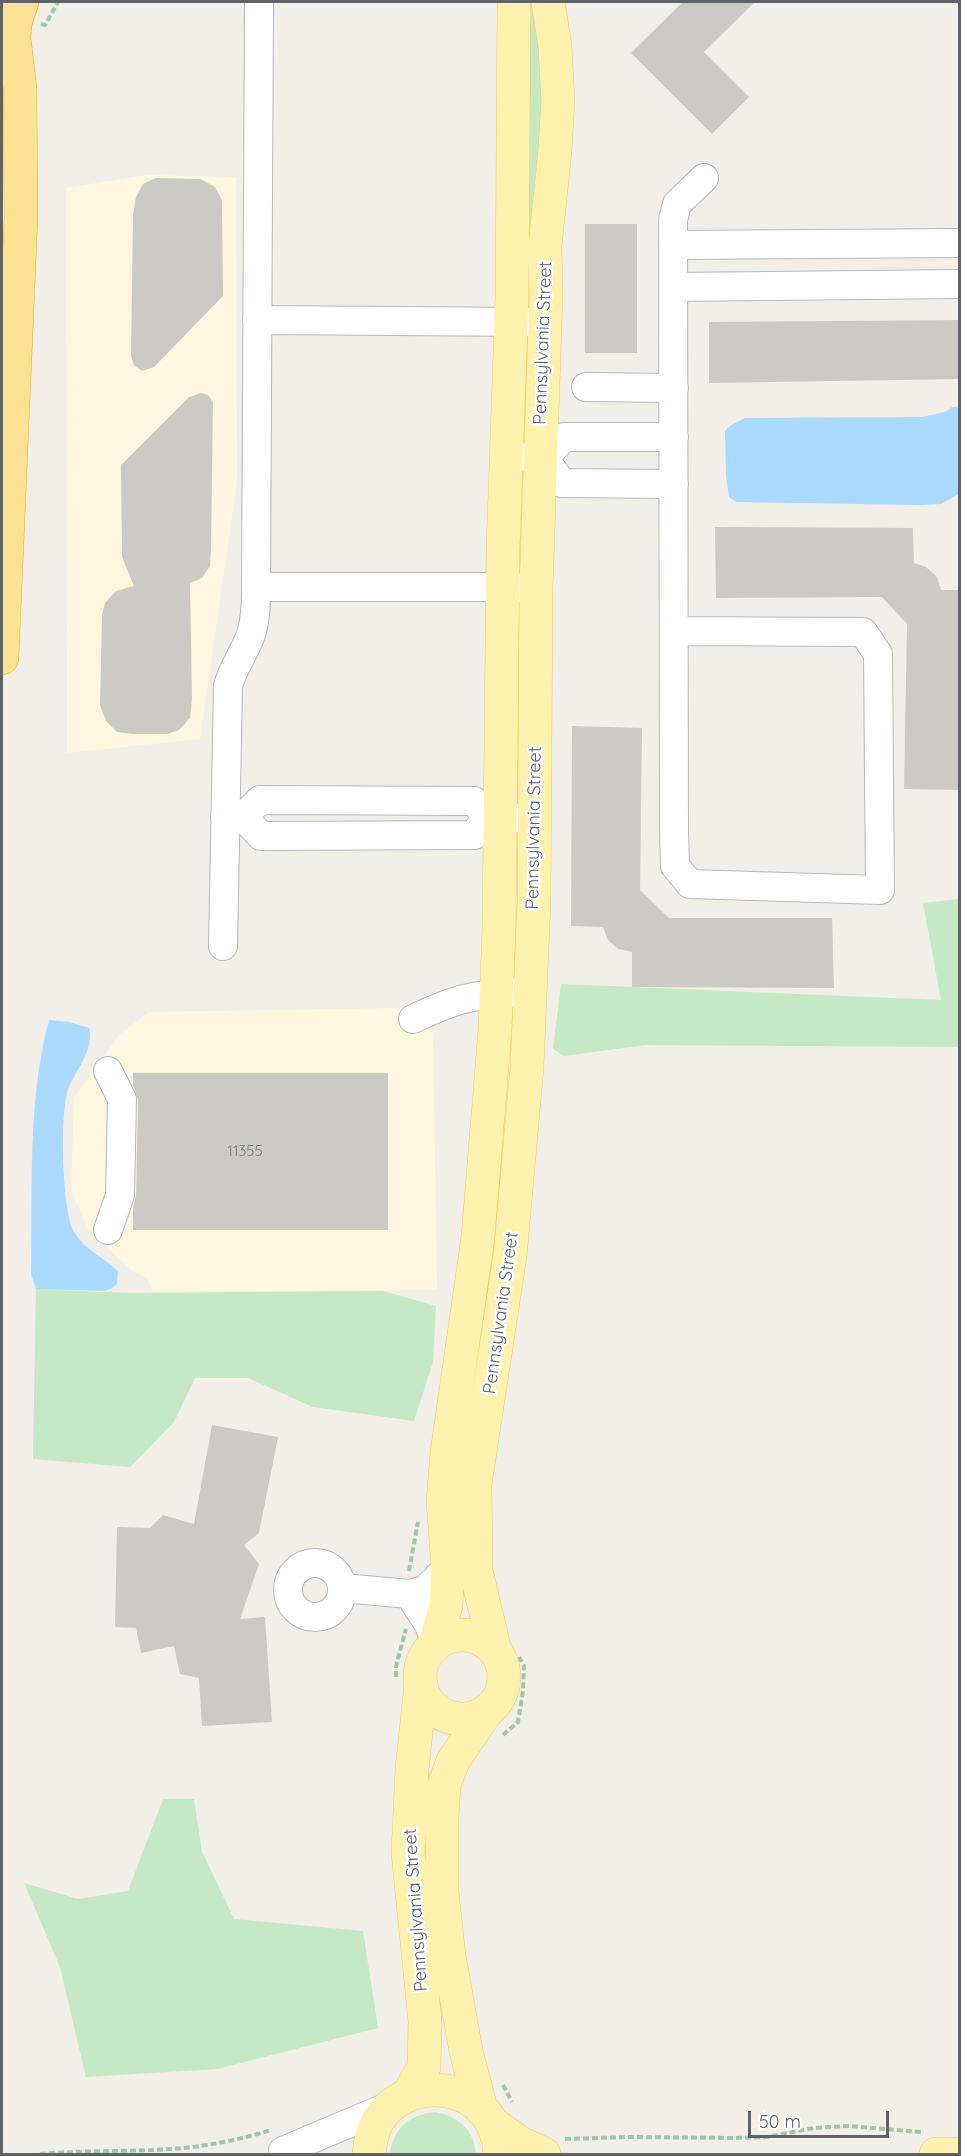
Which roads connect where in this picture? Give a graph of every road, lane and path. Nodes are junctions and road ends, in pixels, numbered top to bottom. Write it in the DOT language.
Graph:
graph roads {
  1 [pos="58,2"];
  2 [pos="259,2"];
  3 [pos="514,2"];
  4 [pos="548,2"];
  5 [pos="30,12"];
  6 [pos="704,178"];
  7 [pos="960,243"];
  8 [pos="674,245"];
  9 [pos="960,284"];
  10 [pos="674,287"];
  11 [pos="257,320"];
  12 [pos="511,321"];
  13 [pos="544,322"];
  14 [pos="586,387"];
  15 [pos="674,388"];
  16 [pos="674,437"];
  17 [pos="506,457"];
  18 [pos="541,458"];
  19 [pos="674,484"];
  20 [pos="502,586"];
  21 [pos="256,587"];
  22 [pos="536,589"];
  23 [pos="674,631"];
  24 [pos="2,658"];
  25 [pos="234,817"];
  26 [pos="494,818"];
  27 [pos="535,819"];
  28 [pos="223,946"];
  29 [pos="531,993"];
  30 [pos="496,994"];
  31 [pos="412,1019"];
  32 [pos="108,1071"];
  33 [pos="108,1230"];
  34 [pos="448,1567"];
  35 [pos="343,1588"];
  36 [pos="409,1594"];
  37 [pos="434,1643"];
  38 [pos="495,1651"];
  39 [pos="421,1684"];
  40 [pos="486,1711"];
  41 [pos="400,2100"];
  42 [pos="486,2115"];
  43 [pos="932,2143"];
  44 [pos="273,2145"];
  45 [pos="553,2147"];
  46 [pos="40,2154"];
  47 [pos="312,2154"];
  48 [pos="369,2154"];
  49 [pos="500,2154"];
  50 [pos="960,2154"];
  1 -- 5 [label="path"];
  2 -- 11 [label="street"];
  3 -- 12 [label="main road, Pennsylvania Street"];
  4 -- 13 [label="main road, Pennsylvania Street"];
  5 -- 24 [label="highway"];
  6 -- 8 [label="street"];
  7 -- 8 [label="street"];
  8 -- 10 [label="street"];
  9 -- 10 [label="street"];
  10 -- 15 [label="street"];
  11 -- 12 [label="street"];
  11 -- 21 [label="street"];
  12 -- 13 [label="street"];
  12 -- 17 [label="main road, Pennsylvania Street"];
  13 -- 18 [label="main road, Pennsylvania Street"];
  14 -- 15 [label="street"];
  15 -- 16 [label="street"];
  16 -- 18 [label="street"];
  16 -- 19 [label="street"];
  17 -- 18 [label="street"];
  17 -- 20 [label="main road, Pennsylvania Street"];
  18 -- 19 [label="street"];
  18 -- 22 [label="main road, Pennsylvania Street"];
  19 -- 23 [label="street"];
  20 -- 21 [label="street"];
  20 -- 22 [label="street"];
  20 -- 26 [label="main road, Pennsylvania Street"];
  21 -- 25 [label="street"];
  22 -- 27 [label="main road, Pennsylvania Street"];
  23 -- 23 [label="street"];
  25 -- 26 [label="street"];
  25 -- 28 [label="street"];
  26 -- 27 [label="street"];
  26 -- 30 [label="main road, Pennsylvania Street"];
  27 -- 29 [label="main road, Pennsylvania Street"];
  29 -- 30 [label="street"];
  29 -- 38 [label="main road, Pennsylvania Street"];
  30 -- 31 [label="street"];
  30 -- 34 [label="main road, Pennsylvania Street"];
  32 -- 33 [label="street"];
  34 -- 36 [label="street"];
  34 -- 37 [label="main road, Pennsylvania Street"];
  35 -- 36 [label="street"];
  36 -- 37 [label="street"];
  37 -- 38 [label="main road"];
  37 -- 39 [label="main road"];
  38 -- 40 [label="main road"];
  39 -- 40 [label="main road"];
  39 -- 41 [label="main road, Pennsylvania Street"];
  40 -- 42 [label="main road, Pennsylvania Street"];
  41 -- 42 [label="main road"];
  41 -- 44 [label="street"];
  41 -- 48 [label="main road, Pennsylvania Street"];
  42 -- 45 [label="main road"];
  42 -- 49 [label="main road, Pennsylvania Street"];
  43 -- 45 [label="path"];
  43 -- 50 [label="main road"];
  44 -- 46 [label="path"];
  44 -- 47 [label="street"];
}
